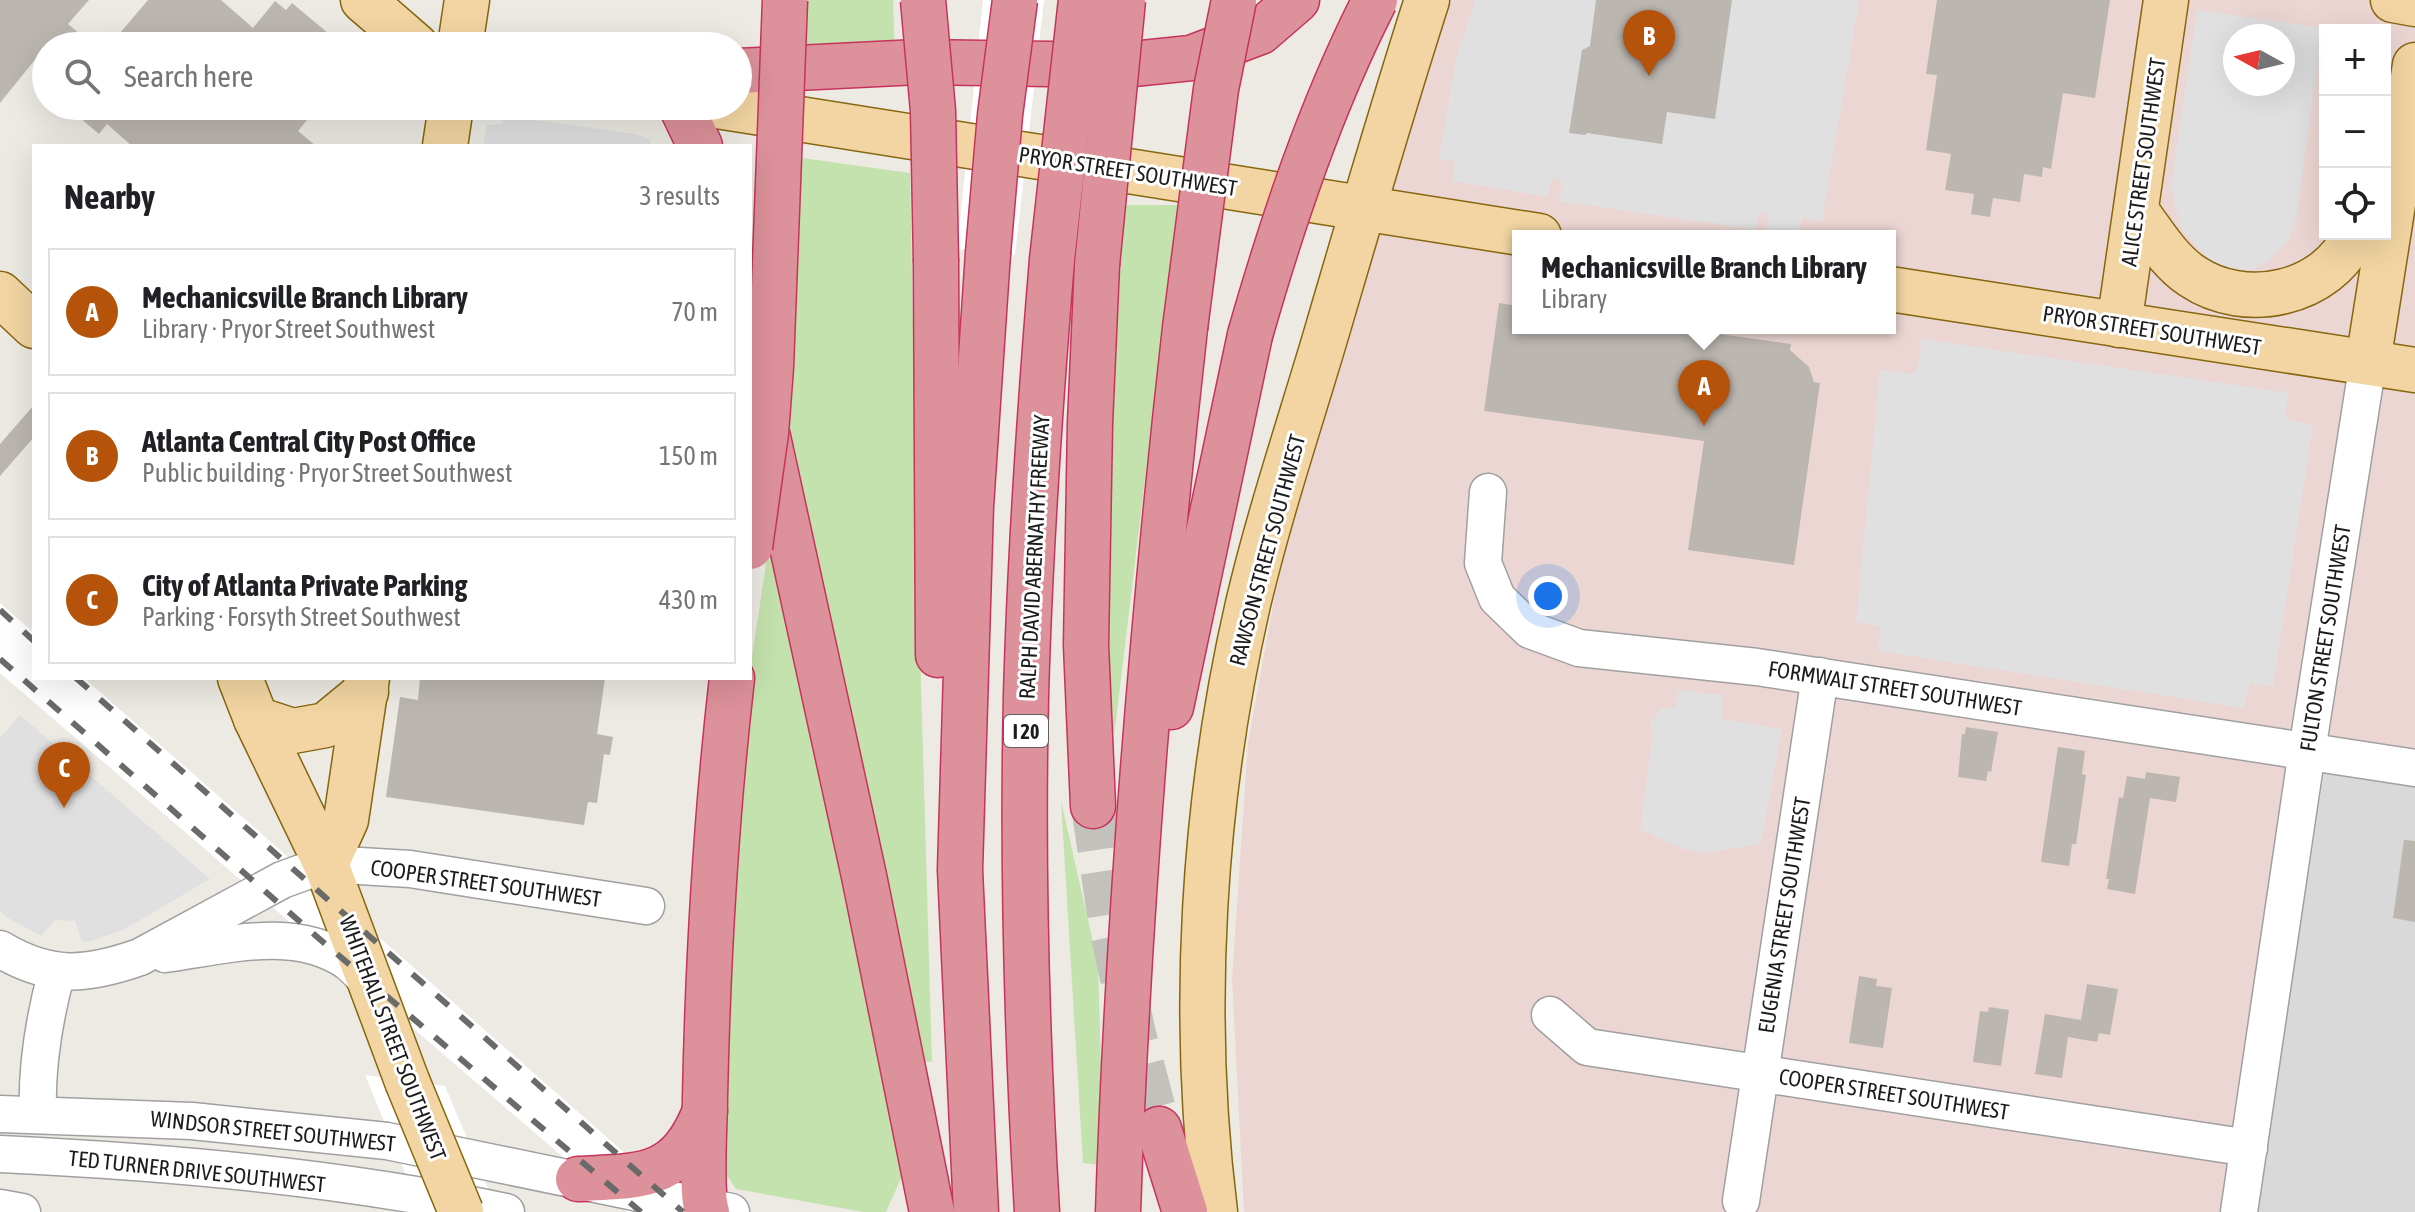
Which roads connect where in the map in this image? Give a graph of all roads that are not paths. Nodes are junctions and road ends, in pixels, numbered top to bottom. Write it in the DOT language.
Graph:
graph roads {
  1 [pos="363,0"];
  2 [pos="467,0"];
  3 [pos="785,0"];
  4 [pos="923,0"];
  5 [pos="1015,0"];
  6 [pos="1081,0"];
  7 [pos="1123,0"];
  8 [pos="1234,0"];
  9 [pos="1297,0"];
  10 [pos="1375,0"];
  11 [pos="1427,0"];
  12 [pos="2166,0"];
  13 [pos="2393,0"];
  14 [pos="2415,4"];
  15 [pos="400,32"];
  16 [pos="462,32"];
  17 [pos="752,70"];
  18 [pos="2411,92"];
  19 [pos="752,112"];
  20 [pos="449,120"];
  21 [pos="688,120"];
  22 [pos="445,144"];
  23 [pos="699,144"];
  24 [pos="2385,168"];
  25 [pos="1363,209"];
  26 [pos="2136,211"];
  27 [pos="1512,232"];
  28 [pos="2353,240"];
  29 [pos="1896,290"];
  30 [pos="0,294"];
  31 [pos="32,324"];
  32 [pos="2119,325"];
  33 [pos="752,362"];
  34 [pos="2368,362"];
  35 [pos="2415,370"];
  36 [pos="1488,492"];
  37 [pos="752,533"];
  38 [pos="1820,676"];
  39 [pos="241,680"];
  40 [pos="732,680"];
  41 [pos="366,685"];
  42 [pos="256,719"];
  43 [pos="2307,751"];
  44 [pos="2415,768"];
  45 [pos="1093,806"];
  46 [pos="326,864"];
  47 [pos="960,870"];
  48 [pos="1137,870"];
  49 [pos="646,906"];
  50 [pos="0,949"];
  51 [pos="140,957"];
  52 [pos="57,971"];
  53 [pos="370,984"];
  54 [pos="1550,1015"];
  55 [pos="1759,1073"];
  56 [pos="705,1111"];
  57 [pos="0,1114"];
  58 [pos="38,1115"];
  59 [pos="1159,1129"];
  60 [pos="2249,1148"];
  61 [pos="0,1154"];
  62 [pos="578,1179"];
  63 [pos="929,1192"];
  64 [pos="974,1198"];
  65 [pos="1741,1201"];
  66 [pos="0,1208"];
  67 [pos="1036,1208"];
  68 [pos="714,1210"];
  69 [pos="22,1212"];
  70 [pos="461,1212"];
  71 [pos="506,1212"];
  72 [pos="1118,1212"];
  73 [pos="1185,1212"];
  74 [pos="1215,1212"];
  75 [pos="2239,1212"];
  1 -- 15 [label="main road"];
  2 -- 16 [label="main road"];
  3 -- 37 [label="highway, bridge"];
  4 -- 47 [label="highway, bridge"];
  5 -- 47 [label="highway, bridge"];
  6 -- 67 [label="highway, RALPH DAVID ABERNATHY FREEWAY / I 20, bridge"];
  7 -- 45 [label="highway, bridge"];
  8 -- 48 [label="highway, bridge"];
  9 -- 17 [label="highway"];
  10 -- 48 [label="highway, bridge"];
  11 -- 25 [label="main road, RAWSON STREET SOUTHWEST"];
  12 -- 26 [label="main road, ALICE STREET SOUTHWEST"];
  13 -- 14 [label="main road"];
  18 -- 24 [label="main road"];
  18 -- 34 [label="main road, FULTON STREET SOUTHWEST"];
  19 -- 25 [label="main road, PRYOR STREET SOUTHWEST"];
  20 -- 22 [label="main road"];
  21 -- 23 [label="highway"];
  25 -- 27 [label="main road, PRYOR STREET SOUTHWEST"];
  25 -- 74 [label="main road, RAWSON STREET SOUTHWEST"];
  26 -- 28 [label="main road"];
  26 -- 32 [label="main road, ALICE STREET SOUTHWEST"];
  29 -- 32 [label="main road, PRYOR STREET SOUTHWEST"];
  30 -- 31 [label="main road"];
  32 -- 34 [label="main road, PRYOR STREET SOUTHWEST"];
  33 -- 63 [label="highway"];
  34 -- 35 [label="main road, PRYOR STREET SOUTHWEST"];
  34 -- 43 [label="street, FULTON STREET SOUTHWEST"];
  36 -- 38 [label="street, FORMWALT STREET SOUTHWEST"];
  38 -- 43 [label="street, FORMWALT STREET SOUTHWEST"];
  38 -- 55 [label="street, EUGENIA STREET SOUTHWEST"];
  39 -- 42 [label="main road, WHITEHALL STREET SOUTHWEST"];
  40 -- 56 [label="highway"];
  41 -- 42 [label="main road"];
  41 -- 46 [label="main road"];
  42 -- 46 [label="main road, WHITEHALL STREET SOUTHWEST"];
  43 -- 44 [label="street, FORMWALT STREET SOUTHWEST"];
  43 -- 60 [label="street, FULTON STREET SOUTHWEST"];
  46 -- 49 [label="street, COOPER STREET SOUTHWEST"];
  46 -- 51 [label="street"];
  46 -- 53 [label="main road, WHITEHALL STREET SOUTHWEST"];
  47 -- 64 [label="highway"];
  48 -- 72 [label="highway"];
  50 -- 52 [label="street"];
  51 -- 52 [label="street"];
  51 -- 53 [label="street"];
  52 -- 58 [label="street"];
  53 -- 70 [label="main road, WHITEHALL STREET SOUTHWEST, bridge"];
  54 -- 55 [label="street, COOPER STREET SOUTHWEST"];
  55 -- 60 [label="street, COOPER STREET SOUTHWEST"];
  55 -- 65 [label="street, EUGENIA STREET SOUTHWEST"];
  56 -- 62 [label="highway"];
  56 -- 68 [label="highway"];
  57 -- 58 [label="street, WINDSOR STREET SOUTHWEST"];
  58 -- 62 [label="street, WINDSOR STREET SOUTHWEST"];
  59 -- 73 [label="highway"];
  60 -- 75 [label="street, FULTON STREET SOUTHWEST"];
  61 -- 71 [label="street, TED TURNER DRIVE SOUTHWEST"];
  62 -- 68 [label="street, WINDSOR STREET SOUTHWEST"];
  66 -- 69 [label="street"];
}
